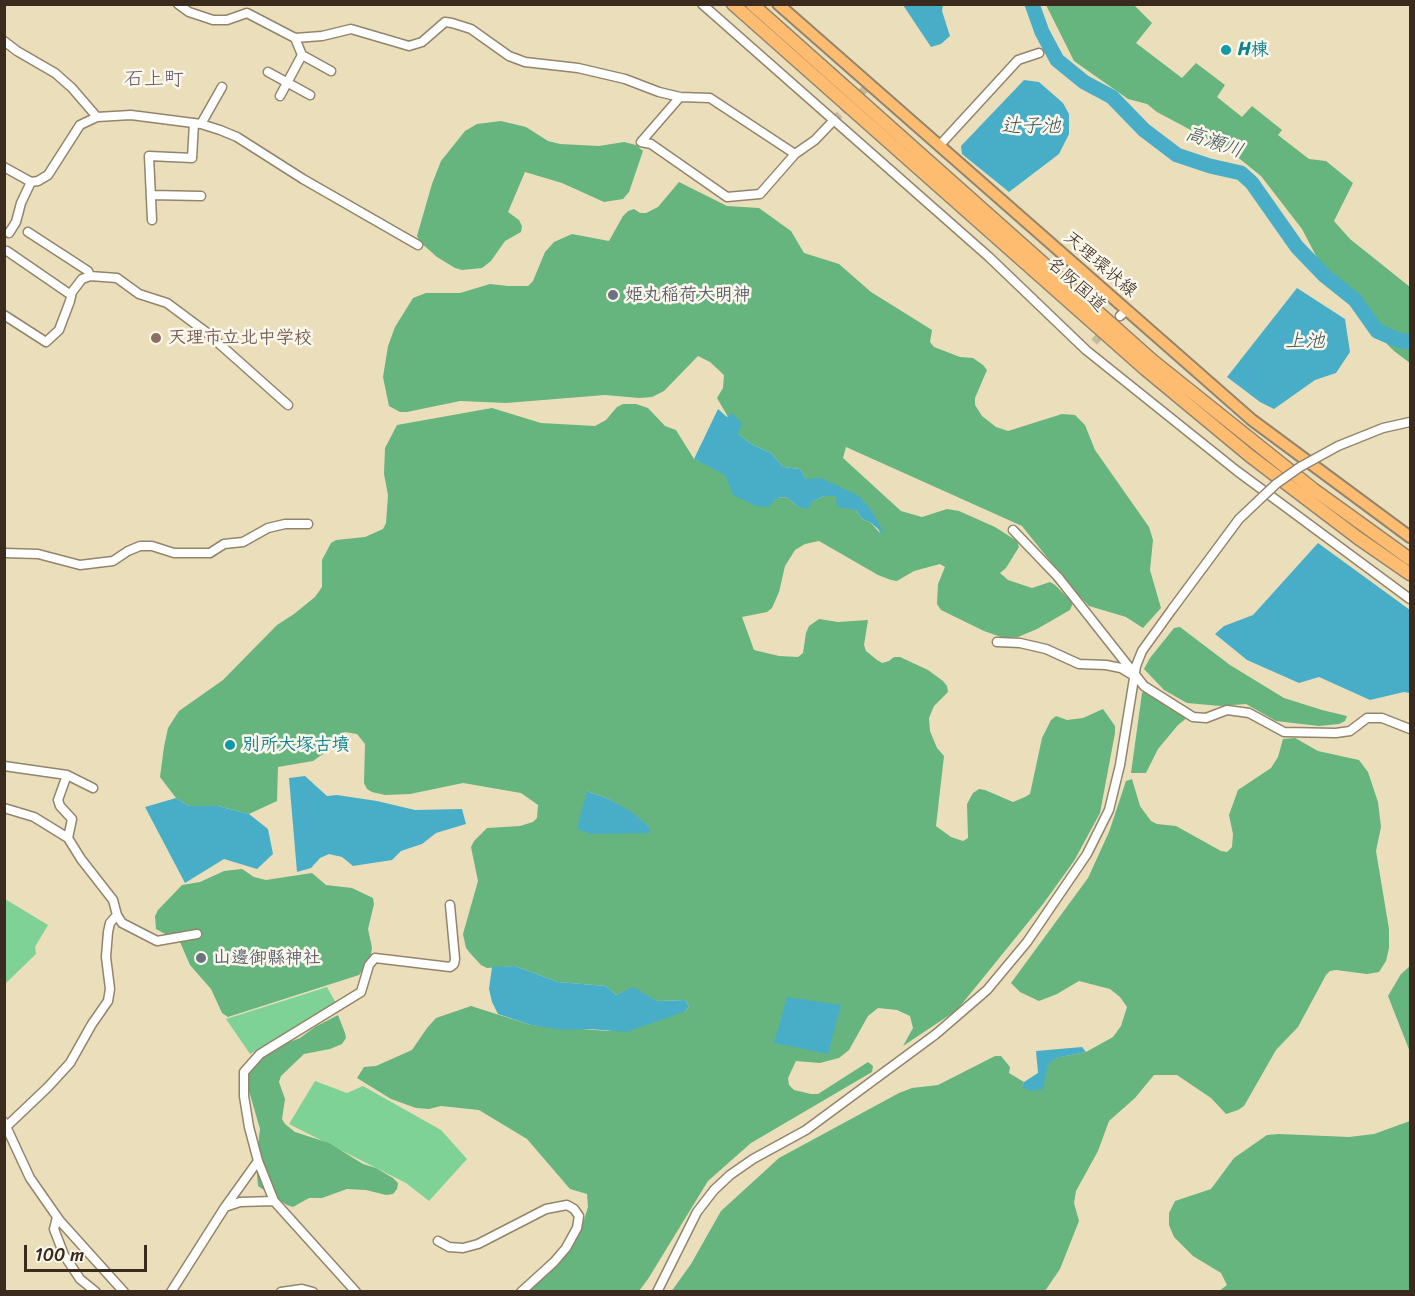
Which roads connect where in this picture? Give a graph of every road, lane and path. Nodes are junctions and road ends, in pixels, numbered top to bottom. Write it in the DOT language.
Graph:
graph roads {
  1 [pos="178,4"];
  2 [pos="702,4"];
  3 [pos="725,4"];
  4 [pos="733,4"];
  5 [pos="752,4"];
  6 [pos="759,4"];
  7 [pos="778,4"];
  8 [pos="296,38"];
  9 [pos="4,41"];
  10 [pos="1039,53"];
  11 [pos="302,55"];
  12 [pos="792,56"];
  13 [pos="331,71"];
  14 [pos="268,72"];
  15 [pos="287,82"];
  16 [pos="222,87"];
  17 [pos="310,94"];
  18 [pos="280,96"];
  19 [pos="680,97"];
  20 [pos="868,108"];
  21 [pos="97,117"];
  22 [pos="834,120"];
  23 [pos="198,124"];
  24 [pos="939,146"];
  25 [pos="795,154"];
  26 [pos="4,166"];
  27 [pos="31,183"];
  28 [pos="151,195"];
  29 [pos="201,196"];
  30 [pos="152,220"];
  31 [pos="28,232"];
  32 [pos="9,233"];
  33 [pos="418,245"];
  34 [pos="7,251"];
  35 [pos="90,276"];
  36 [pos="71,295"];
  37 [pos="4,315"];
  38 [pos="1094,342"];
  39 [pos="1086,350"];
  40 [pos="288,405"];
  41 [pos="1410,422"];
  42 [pos="308,524"];
  43 [pos="1013,530"];
  44 [pos="1410,537"];
  45 [pos="4,553"];
  46 [pos="1410,560"];
  47 [pos="1410,574"];
  48 [pos="1410,599"];
  49 [pos="997,642"];
  50 [pos="1134,675"];
  51 [pos="1410,729"];
  52 [pos="4,766"];
  53 [pos="68,775"];
  54 [pos="93,788"];
  55 [pos="4,808"];
  56 [pos="68,838"];
  57 [pos="450,905"];
  58 [pos="117,915"];
  59 [pos="198,934"];
  60 [pos="6,1124"];
  61 [pos="258,1161"];
  62 [pos="274,1201"];
  63 [pos="225,1207"];
  64 [pos="57,1217"];
  65 [pos="438,1241"];
  66 [pos="96,1292"];
  67 [pos="124,1292"];
  68 [pos="171,1292"];
  69 [pos="281,1292"];
  70 [pos="314,1292"];
  71 [pos="356,1292"];
  72 [pos="521,1292"];
  73 [pos="657,1292"];
  1 -- 8 [label="street"];
  2 -- 22 [label="street"];
  3 -- 12 [label="highway"];
  4 -- 12 [label="highway, 名阪国道"];
  5 -- 20 [label="highway, 名阪国道"];
  6 -- 20 [label="highway"];
  7 -- 24 [label="main road, 天理環状線"];
  8 -- 11 [label="street"];
  8 -- 19 [label="street"];
  9 -- 21 [label="street"];
  10 -- 24 [label="street"];
  11 -- 13 [label="street"];
  11 -- 15 [label="street"];
  12 -- 47 [label="highway, 名阪国道"];
  14 -- 15 [label="street"];
  15 -- 17 [label="street"];
  15 -- 18 [label="street"];
  16 -- 23 [label="street"];
  19 -- 25 [label="street"];
  19 -- 25 [label="street"];
  20 -- 46 [label="highway, 名阪国道"];
  21 -- 23 [label="street"];
  21 -- 27 [label="street"];
  22 -- 25 [label="street"];
  22 -- 39 [label="street"];
  23 -- 28 [label="street"];
  23 -- 33 [label="street"];
  24 -- 44 [label="main road, 天理環状線"];
  26 -- 27 [label="street"];
  27 -- 32 [label="street"];
  28 -- 29 [label="street"];
  28 -- 30 [label="street"];
  31 -- 35 [label="street"];
  34 -- 36 [label="street"];
  35 -- 36 [label="street"];
  35 -- 40 [label="street"];
  36 -- 37 [label="street"];
  38 -- 39 [label="street"];
  39 -- 48 [label="street"];
  41 -- 50 [label="street, bridge"];
  42 -- 45 [label="street"];
  43 -- 50 [label="street"];
  49 -- 50 [label="street"];
  50 -- 51 [label="street"];
  50 -- 73 [label="street"];
  52 -- 53 [label="street"];
  53 -- 54 [label="street"];
  53 -- 56 [label="street"];
  55 -- 56 [label="street"];
  56 -- 58 [label="street"];
  57 -- 61 [label="street"];
  58 -- 59 [label="street"];
  58 -- 60 [label="street"];
  60 -- 64 [label="street"];
  61 -- 62 [label="street"];
  61 -- 63 [label="street"];
  62 -- 63 [label="street"];
  62 -- 71 [label="street"];
  63 -- 68 [label="street"];
  64 -- 66 [label="street"];
  64 -- 67 [label="street"];
  65 -- 72 [label="street"];
  69 -- 70 [label="street"];
}
